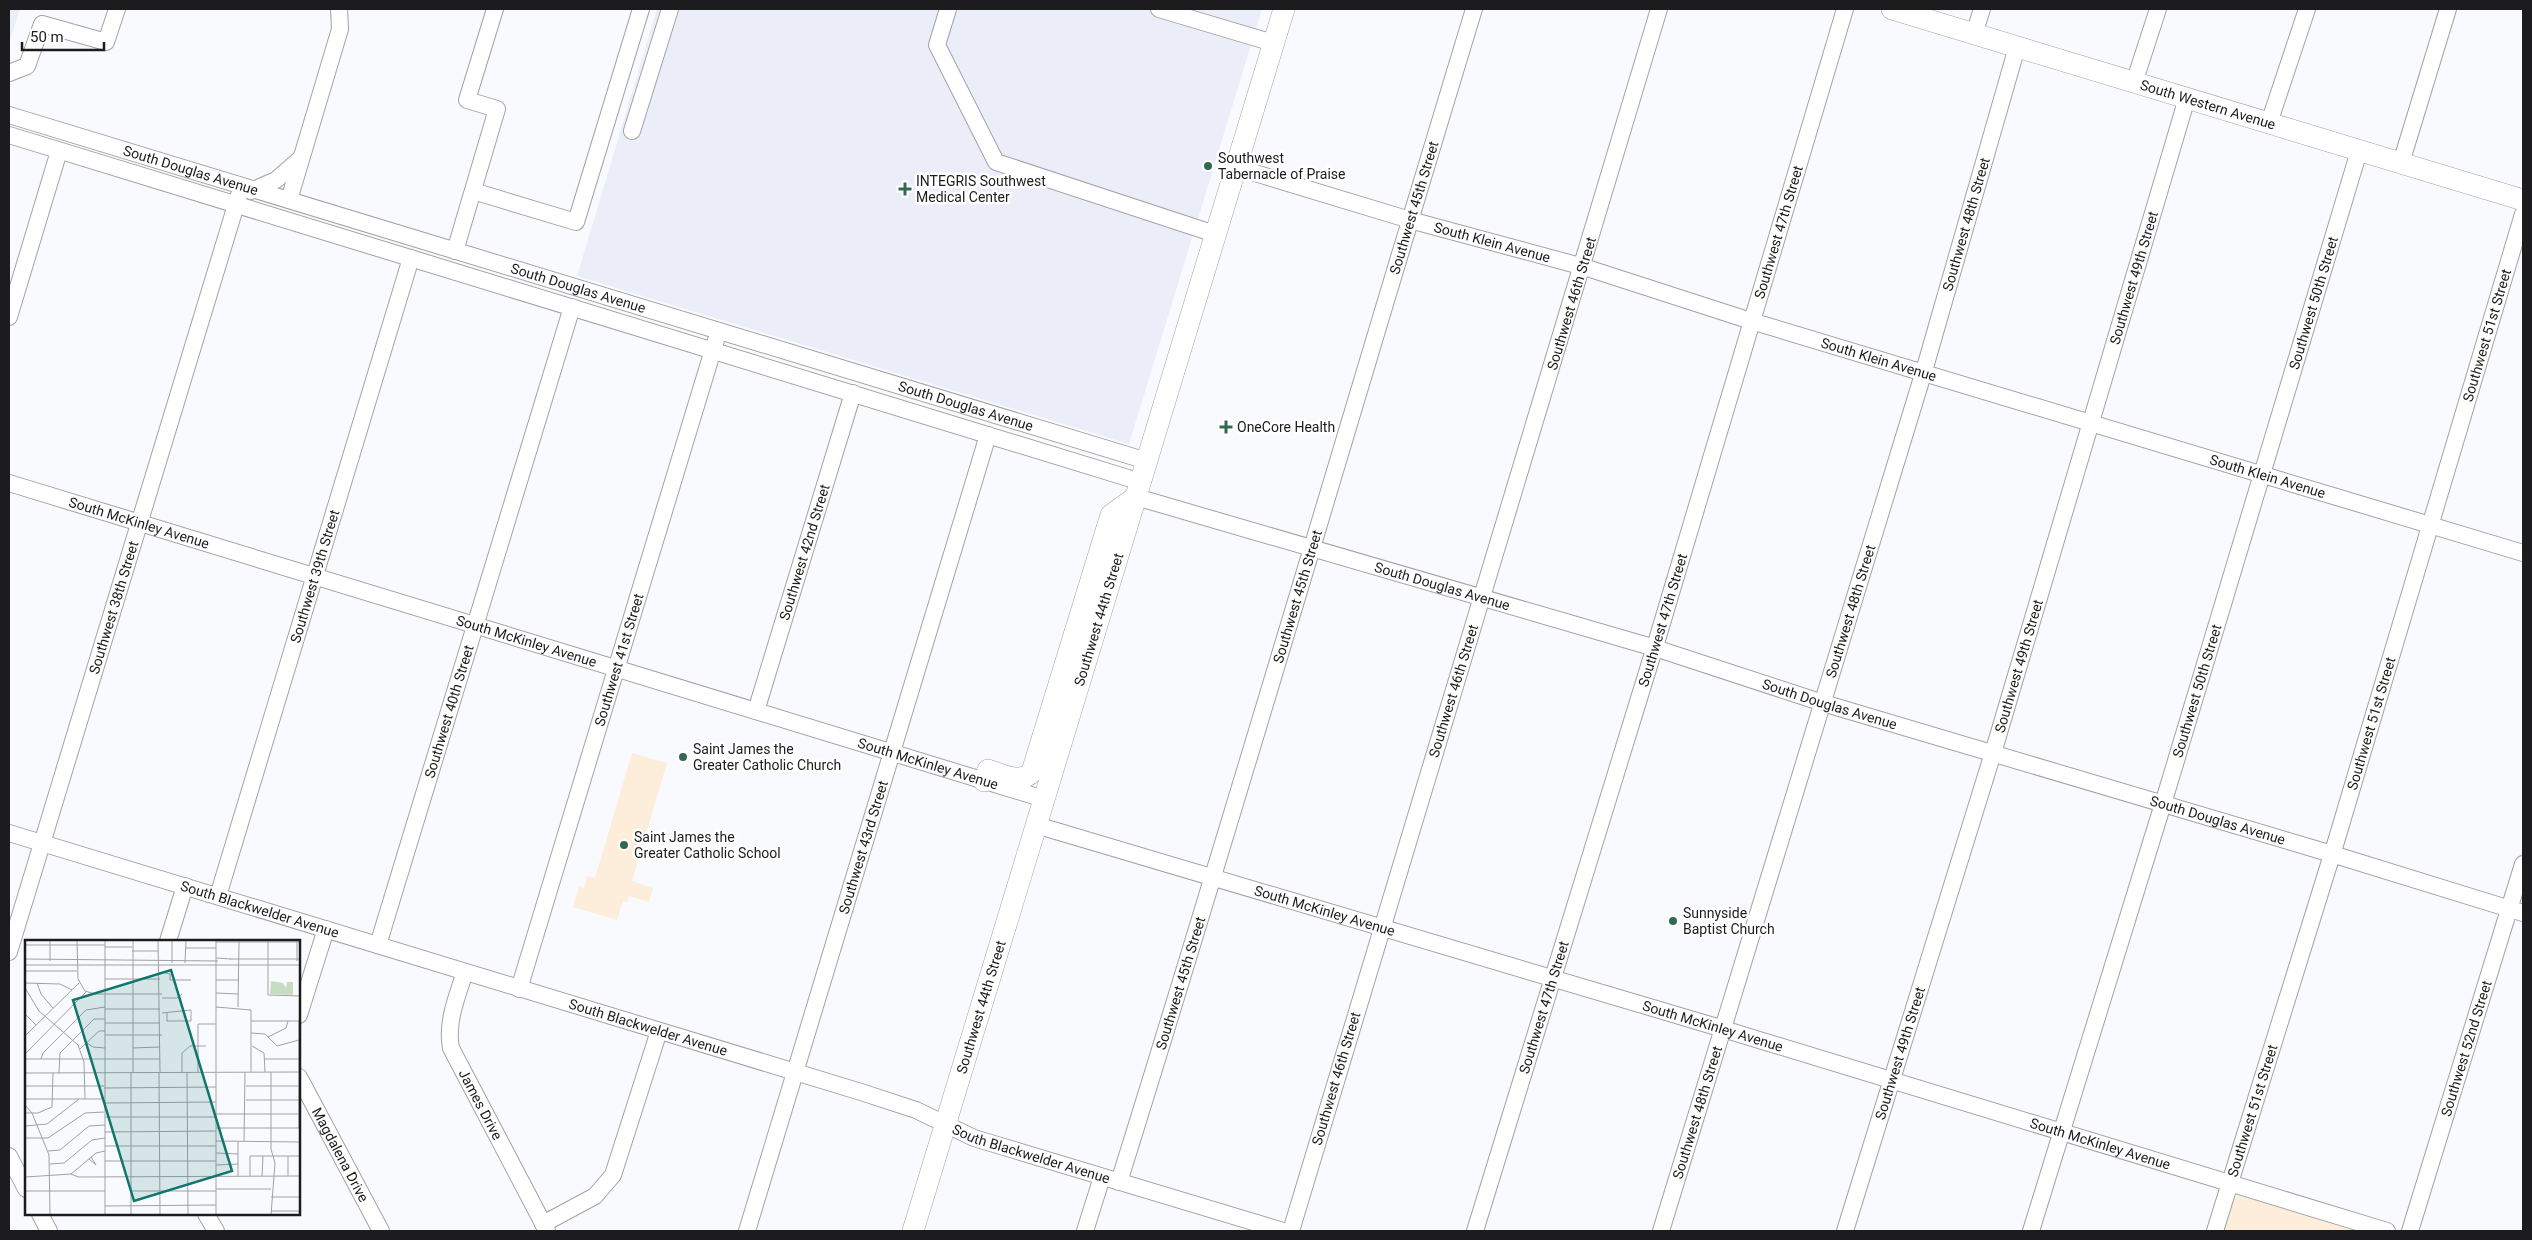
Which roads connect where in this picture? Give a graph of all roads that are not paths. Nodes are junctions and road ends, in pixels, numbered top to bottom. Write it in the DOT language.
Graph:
graph roads {
  1 [pos="117,9"];
  2 [pos="339,9"];
  3 [pos="495,9"];
  4 [pos="642,9"];
  5 [pos="670,9"];
  6 [pos="948,9"];
  7 [pos="1159,9"];
  8 [pos="1284,9"];
  9 [pos="1474,9"];
  10 [pos="1660,9"];
  11 [pos="1845,9"];
  12 [pos="1892,9"];
  13 [pos="1982,9"];
  14 [pos="2158,9"];
  15 [pos="2307,9"];
  16 [pos="2448,9"];
  17 [pos="1974,34"];
  18 [pos="1273,43"];
  19 [pos="2017,47"];
  20 [pos="9,74"];
  21 [pos="2134,83"];
  22 [pos="2187,98"];
  23 [pos="9,115"];
  24 [pos="2269,123"];
  25 [pos="632,131"];
  26 [pos="9,135"];
  27 [pos="60,151"];
  28 [pos="2359,151"];
  29 [pos="300,159"];
  30 [pos="2401,163"];
  31 [pos="1235,167"];
  32 [pos="248,188"];
  33 [pos="473,191"];
  34 [pos="289,200"];
  35 [pos="2523,200"];
  36 [pos="236,205"];
  37 [pos="2523,214"];
  38 [pos="1410,220"];
  39 [pos="1216,234"];
  40 [pos="455,251"];
  41 [pos="412,258"];
  42 [pos="1584,267"];
  43 [pos="572,307"];
  44 [pos="9,317"];
  45 [pos="1751,321"];
  46 [pos="719,331"];
  47 [pos="713,351"];
  48 [pos="1924,371"];
  49 [pos="853,393"];
  50 [pos="2092,422"];
  51 [pos="988,435"];
  52 [pos="1147,461"];
  53 [pos="2263,473"];
  54 [pos="9,483"];
  55 [pos="1139,489"];
  56 [pos="138,523"];
  57 [pos="2431,526"];
  58 [pos="1310,549"];
  59 [pos="2523,553"];
  60 [pos="314,576"];
  61 [pos="1483,598"];
  62 [pos="476,626"];
  63 [pos="1654,648"];
  64 [pos="616,670"];
  65 [pos="1823,703"];
  66 [pos="756,711"];
  67 [pos="892,753"];
  68 [pos="1993,753"];
  69 [pos="986,775"];
  70 [pos="1044,799"];
  71 [pos="2163,804"];
  72 [pos="1036,825"];
  73 [pos="9,833"];
  74 [pos="41,843"];
  75 [pos="2332,854"];
  76 [pos="2523,864"];
  77 [pos="1214,877"];
  78 [pos="185,886"];
  79 [pos="218,896"];
  80 [pos="2516,911"];
  81 [pos="1380,928"];
  82 [pos="326,929"];
  83 [pos="168,940"];
  84 [pos="378,945"];
  85 [pos="9,952"];
  86 [pos="465,972"];
  87 [pos="1553,979"];
  88 [pos="519,989"];
  89 [pos="300,1012"];
  90 [pos="1721,1029"];
  91 [pos="659,1031"];
  92 [pos="795,1073"];
  93 [pos="300,1078"];
  94 [pos="1892,1082"];
  95 [pos="946,1124"];
  96 [pos="2061,1133"];
  97 [pos="9,1156"];
  98 [pos="1102,1177"];
  99 [pos="1119,1182"];
  100 [pos="2229,1184"];
  101 [pos="25,1187"];
  102 [pos="41,1215"];
  103 [pos="207,1215"];
  104 [pos="1250,1227"];
  105 [pos="545,1228"];
  106 [pos="49,1231"];
  107 [pos="216,1231"];
  108 [pos="381,1231"];
  109 [pos="747,1231"];
  110 [pos="913,1231"];
  111 [pos="1085,1231"];
  112 [pos="1283,1231"];
  113 [pos="1291,1231"];
  114 [pos="1475,1231"];
  115 [pos="1661,1231"];
  116 [pos="1846,1231"];
  117 [pos="2031,1231"];
  118 [pos="2215,1231"];
  119 [pos="2387,1231"];
  120 [pos="2410,1231"];
  1 -- 20 [label="street"];
  2 -- 29 [label="street"];
  3 -- 33 [label="street"];
  4 -- 33 [label="street"];
  5 -- 25 [label="street"];
  6 -- 39 [label="street"];
  7 -- 18 [label="street"];
  8 -- 18 [label="main road, Southwest 44th Street"];
  9 -- 38 [label="street, Southwest 45th Street"];
  10 -- 42 [label="street, Southwest 46th Street"];
  11 -- 45 [label="street, Southwest 47th Street"];
  12 -- 17 [label="main road, South Western Avenue"];
  13 -- 17 [label="street"];
  14 -- 21 [label="street"];
  15 -- 24 [label="street"];
  16 -- 30 [label="street"];
  17 -- 19 [label="main road, South Western Avenue"];
  18 -- 31 [label="main road, Southwest 44th Street"];
  19 -- 21 [label="main road, South Western Avenue"];
  19 -- 48 [label="street, Southwest 48th Street"];
  21 -- 22 [label="main road, South Western Avenue"];
  22 -- 24 [label="main road, South Western Avenue"];
  22 -- 50 [label="street, Southwest 49th Street"];
  23 -- 32 [label="street, South Douglas Avenue"];
  24 -- 28 [label="main road, South Western Avenue"];
  26 -- 27 [label="street, South Douglas Avenue"];
  27 -- 36 [label="street, South Douglas Avenue"];
  27 -- 44 [label="street"];
  28 -- 30 [label="main road, South Western Avenue"];
  28 -- 53 [label="street, Southwest 50th Street"];
  29 -- 32 [label="street"];
  29 -- 34 [label="street"];
  30 -- 35 [label="main road, South Western Avenue"];
  31 -- 38 [label="street, South Klein Avenue"];
  31 -- 39 [label="main road, Southwest 44th Street"];
  32 -- 34 [label="street, South Douglas Avenue"];
  32 -- 36 [label="street, Southwest 38th Street"];
  33 -- 40 [label="street"];
  34 -- 40 [label="street, South Douglas Avenue"];
  36 -- 41 [label="street, South Douglas Avenue"];
  36 -- 56 [label="street, Southwest 38th Street"];
  37 -- 57 [label="street, Southwest 51st Street"];
  38 -- 42 [label="street, South Klein Avenue"];
  38 -- 58 [label="street, Southwest 45th Street"];
  39 -- 52 [label="main road, Southwest 44th Street"];
  40 -- 46 [label="street, South Douglas Avenue"];
  41 -- 43 [label="street, South Douglas Avenue"];
  41 -- 60 [label="street, Southwest 39th Street"];
  42 -- 45 [label="street, South Klein Avenue"];
  42 -- 61 [label="street, Southwest 46th Street"];
  43 -- 47 [label="street, South Douglas Avenue"];
  43 -- 62 [label="street, Southwest 40th Street"];
  45 -- 48 [label="street, South Klein Avenue"];
  45 -- 63 [label="street, Southwest 47th Street"];
  46 -- 47 [label="street, Southwest 41st Street"];
  46 -- 52 [label="street, South Douglas Avenue"];
  47 -- 49 [label="street, South Douglas Avenue"];
  47 -- 64 [label="street, Southwest 41st Street"];
  48 -- 50 [label="street, South Klein Avenue"];
  48 -- 65 [label="street, Southwest 48th Street"];
  49 -- 51 [label="street, South Douglas Avenue"];
  49 -- 66 [label="street, Southwest 42nd Street"];
  50 -- 53 [label="street, South Klein Avenue"];
  50 -- 68 [label="street, Southwest 49th Street"];
  51 -- 55 [label="street, South Douglas Avenue"];
  51 -- 67 [label="street, Southwest 43rd Street"];
  52 -- 55 [label="main road, Southwest 44th Street"];
  53 -- 57 [label="street, South Klein Avenue"];
  53 -- 71 [label="street, Southwest 50th Street"];
  54 -- 56 [label="street, South McKinley Avenue"];
  55 -- 58 [label="street, South Douglas Avenue"];
  55 -- 69 [label="main road"];
  55 -- 70 [label="main road, Southwest 44th Street"];
  56 -- 60 [label="street, South McKinley Avenue"];
  56 -- 74 [label="street, Southwest 38th Street"];
  57 -- 59 [label="street, South Klein Avenue"];
  57 -- 75 [label="street, Southwest 51st Street"];
  58 -- 61 [label="street, South Douglas Avenue"];
  58 -- 77 [label="street, Southwest 45th Street"];
  60 -- 62 [label="street, South McKinley Avenue"];
  60 -- 79 [label="street, Southwest 39th Street"];
  61 -- 63 [label="street, South Douglas Avenue"];
  61 -- 81 [label="street, Southwest 46th Street"];
  62 -- 64 [label="street, South McKinley Avenue"];
  62 -- 84 [label="street, Southwest 40th Street"];
  63 -- 65 [label="street, South Douglas Avenue"];
  63 -- 87 [label="street, Southwest 47th Street"];
  64 -- 66 [label="street, South McKinley Avenue"];
  64 -- 88 [label="street, Southwest 41st Street"];
  65 -- 68 [label="street, South Douglas Avenue"];
  65 -- 90 [label="street, Southwest 48th Street"];
  66 -- 67 [label="street, South McKinley Avenue"];
  67 -- 69 [label="street, South McKinley Avenue"];
  67 -- 92 [label="street, Southwest 43rd Street"];
  68 -- 71 [label="street, South Douglas Avenue"];
  68 -- 94 [label="street, Southwest 49th Street"];
  69 -- 70 [label="street, South McKinley Avenue"];
  70 -- 72 [label="main road, Southwest 44th Street"];
  71 -- 75 [label="street, South Douglas Avenue"];
  71 -- 96 [label="street, Southwest 50th Street"];
  72 -- 77 [label="street, South McKinley Avenue"];
  72 -- 95 [label="main road, Southwest 44th Street"];
  73 -- 74 [label="street, South Blackwelder Avenue"];
  74 -- 78 [label="street, South Blackwelder Avenue"];
  74 -- 85 [label="street, Southwest 38th Street"];
  75 -- 80 [label="street, South Douglas Avenue"];
  75 -- 100 [label="street, Southwest 51st Street"];
  76 -- 80 [label="street, Southwest 52nd Street"];
  77 -- 81 [label="street, South McKinley Avenue"];
  77 -- 99 [label="street, Southwest 45th Street"];
  78 -- 79 [label="street, South Blackwelder Avenue"];
  78 -- 83 [label="street"];
  79 -- 82 [label="street, South Blackwelder Avenue"];
  80 -- 120 [label="street, Southwest 52nd Street"];
  81 -- 87 [label="street, South McKinley Avenue"];
  81 -- 113 [label="street, Southwest 46th Street"];
  82 -- 84 [label="street, South Blackwelder Avenue"];
  82 -- 89 [label="street"];
  84 -- 86 [label="street, South Blackwelder Avenue"];
  86 -- 88 [label="street, South Blackwelder Avenue"];
  86 -- 105 [label="street, James Drive"];
  87 -- 90 [label="street, South McKinley Avenue"];
  87 -- 114 [label="street, Southwest 47th Street"];
  88 -- 91 [label="street, South Blackwelder Avenue"];
  90 -- 94 [label="street, South McKinley Avenue"];
  90 -- 115 [label="street, Southwest 48th Street"];
  91 -- 92 [label="street, South Blackwelder Avenue"];
  91 -- 105 [label="street"];
  92 -- 95 [label="street, South Blackwelder Avenue"];
  92 -- 109 [label="street, Southwest 43rd Street"];
  93 -- 108 [label="street, Magdalena Drive"];
  94 -- 96 [label="street, South McKinley Avenue"];
  94 -- 116 [label="street, Southwest 49th Street"];
  95 -- 98 [label="street, South Blackwelder Avenue"];
  95 -- 110 [label="main road, Southwest 44th Street"];
  96 -- 100 [label="street, South McKinley Avenue"];
  96 -- 117 [label="street, Southwest 50th Street"];
  97 -- 101 [label="street"];
  98 -- 99 [label="street, South Blackwelder Avenue"];
  98 -- 111 [label="street"];
  99 -- 104 [label="street, South Blackwelder Avenue"];
  100 -- 118 [label="street, Southwest 51st Street"];
  100 -- 119 [label="street, South McKinley Avenue"];
  102 -- 106 [label="street"];
  103 -- 107 [label="street"];
  104 -- 112 [label="street, South Blackwelder Avenue"];
}
